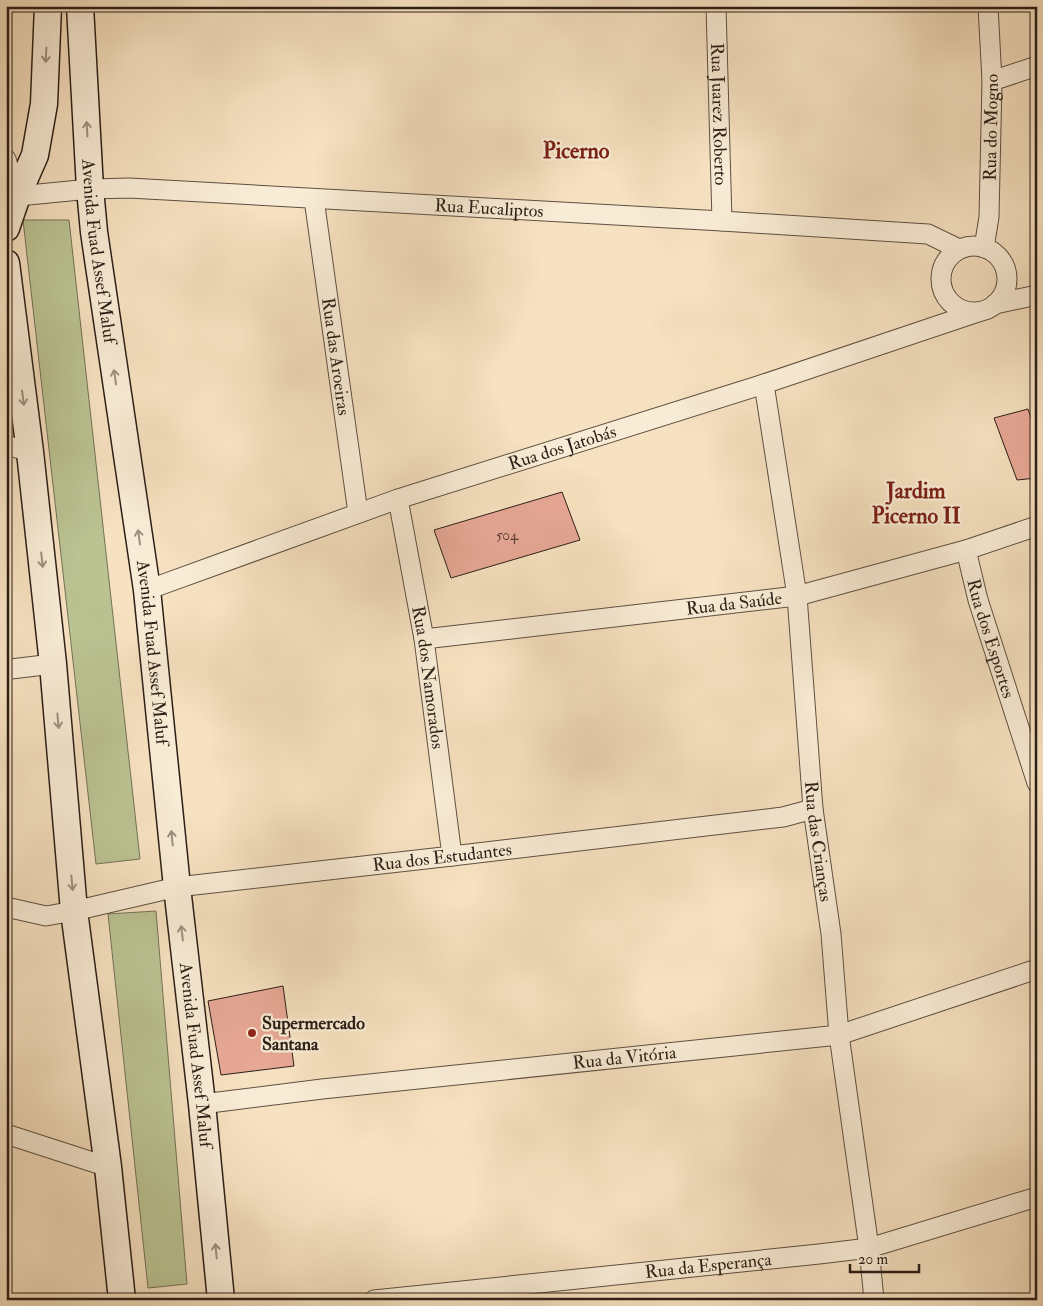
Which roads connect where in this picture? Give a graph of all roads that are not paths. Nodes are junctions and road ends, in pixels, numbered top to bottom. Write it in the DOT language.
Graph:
graph roads {
  1 [pos="48,6"];
  2 [pos="80,6"];
  3 [pos="716,6"];
  4 [pos="988,6"];
  5 [pos="1037,66"];
  6 [pos="992,81"];
  7 [pos="6,159"];
  8 [pos="90,189"];
  9 [pos="12,197"];
  10 [pos="314,199"];
  11 [pos="722,220"];
  12 [pos="6,228"];
  13 [pos="984,248"];
  14 [pos="959,249"];
  15 [pos="6,263"];
  16 [pos="1037,294"];
  17 [pos="995,304"];
  18 [pos="978,312"];
  19 [pos="764,384"];
  20 [pos="18,448"];
  21 [pos="398,499"];
  22 [pos="358,513"];
  23 [pos="1037,526"];
  24 [pos="966,550"];
  25 [pos="147,590"];
  26 [pos="797,596"];
  27 [pos="424,639"];
  28 [pos="53,664"];
  29 [pos="6,668"];
  30 [pos="1037,783"];
  31 [pos="813,809"];
  32 [pos="452,856"];
  33 [pos="176,887"];
  34 [pos="6,907"];
  35 [pos="74,911"];
  36 [pos="1037,969"];
  37 [pos="839,1035"];
  38 [pos="202,1104"];
  39 [pos="6,1134"];
  40 [pos="108,1167"];
  41 [pos="1037,1197"];
  42 [pos="868,1248"];
  43 [pos="122,1300"];
  44 [pos="221,1300"];
  45 [pos="374,1300"];
  46 [pos="874,1300"];
  1 -- 9 [label="main road, one-way"];
  8 -- 2 [label="main road, Avenida Fuad Assef Maluf, one-way"];
  3 -- 11 [label="street, Rua Juarez Roberto"];
  4 -- 6 [label="street, Rua do Mogno"];
  5 -- 6 [label="street"];
  6 -- 13 [label="street, Rua do Mogno"];
  7 -- 9 [label="street"];
  8 -- 9 [label="street, Rua Eucaliptos"];
  8 -- 10 [label="street, Rua Eucaliptos"];
  25 -- 8 [label="main road, Avenida Fuad Assef Maluf, one-way"];
  9 -- 12 [label="main road"];
  10 -- 11 [label="street, Rua Eucaliptos"];
  10 -- 22 [label="street, Rua das Aroeiras"];
  11 -- 14 [label="street, Rua Eucaliptos"];
  13 -- 14 [label="street"];
  13 -- 17 [label="street"];
  14 -- 18 [label="street"];
  15 -- 20 [label="main road, one-way"];
  16 -- 17 [label="street"];
  17 -- 18 [label="street"];
  18 -- 19 [label="street, Rua dos Jatobás"];
  19 -- 21 [label="street, Rua dos Jatobás"];
  19 -- 26 [label="street, Rua das Crianças"];
  20 -- 28 [label="main road, one-way"];
  21 -- 22 [label="street, Rua dos Jatobás"];
  21 -- 27 [label="street, Rua dos Namorados"];
  22 -- 25 [label="street, Rua dos Jatobás"];
  23 -- 24 [label="street, Rua da Saúde"];
  24 -- 26 [label="street, Rua da Saúde"];
  24 -- 30 [label="street, Rua dos Esportes"];
  33 -- 25 [label="main road, Avenida Fuad Assef Maluf, one-way"];
  26 -- 27 [label="street, Rua da Saúde"];
  26 -- 31 [label="street, Rua das Crianças"];
  27 -- 32 [label="street, Rua dos Namorados"];
  28 -- 29 [label="street"];
  28 -- 35 [label="main road, one-way"];
  31 -- 32 [label="street, Rua dos Estudantes"];
  31 -- 37 [label="street, Rua das Crianças"];
  32 -- 33 [label="street, Rua dos Estudantes"];
  33 -- 35 [label="street, Rua dos Estudantes"];
  38 -- 33 [label="main road, Avenida Fuad Assef Maluf, one-way"];
  34 -- 35 [label="street, Rua dos Estudantes"];
  35 -- 40 [label="main road"];
  36 -- 37 [label="street, Rua da Vitória"];
  37 -- 38 [label="street, Rua da Vitória"];
  37 -- 42 [label="street, Rua das Crianças"];
  44 -- 38 [label="main road, Avenida Fuad Assef Maluf, one-way"];
  39 -- 40 [label="street"];
  40 -- 43 [label="main road"];
  41 -- 42 [label="street, Rua da Esperança"];
  42 -- 45 [label="street, Rua da Esperança"];
  42 -- 46 [label="street, Rua das Crianças"];
}
